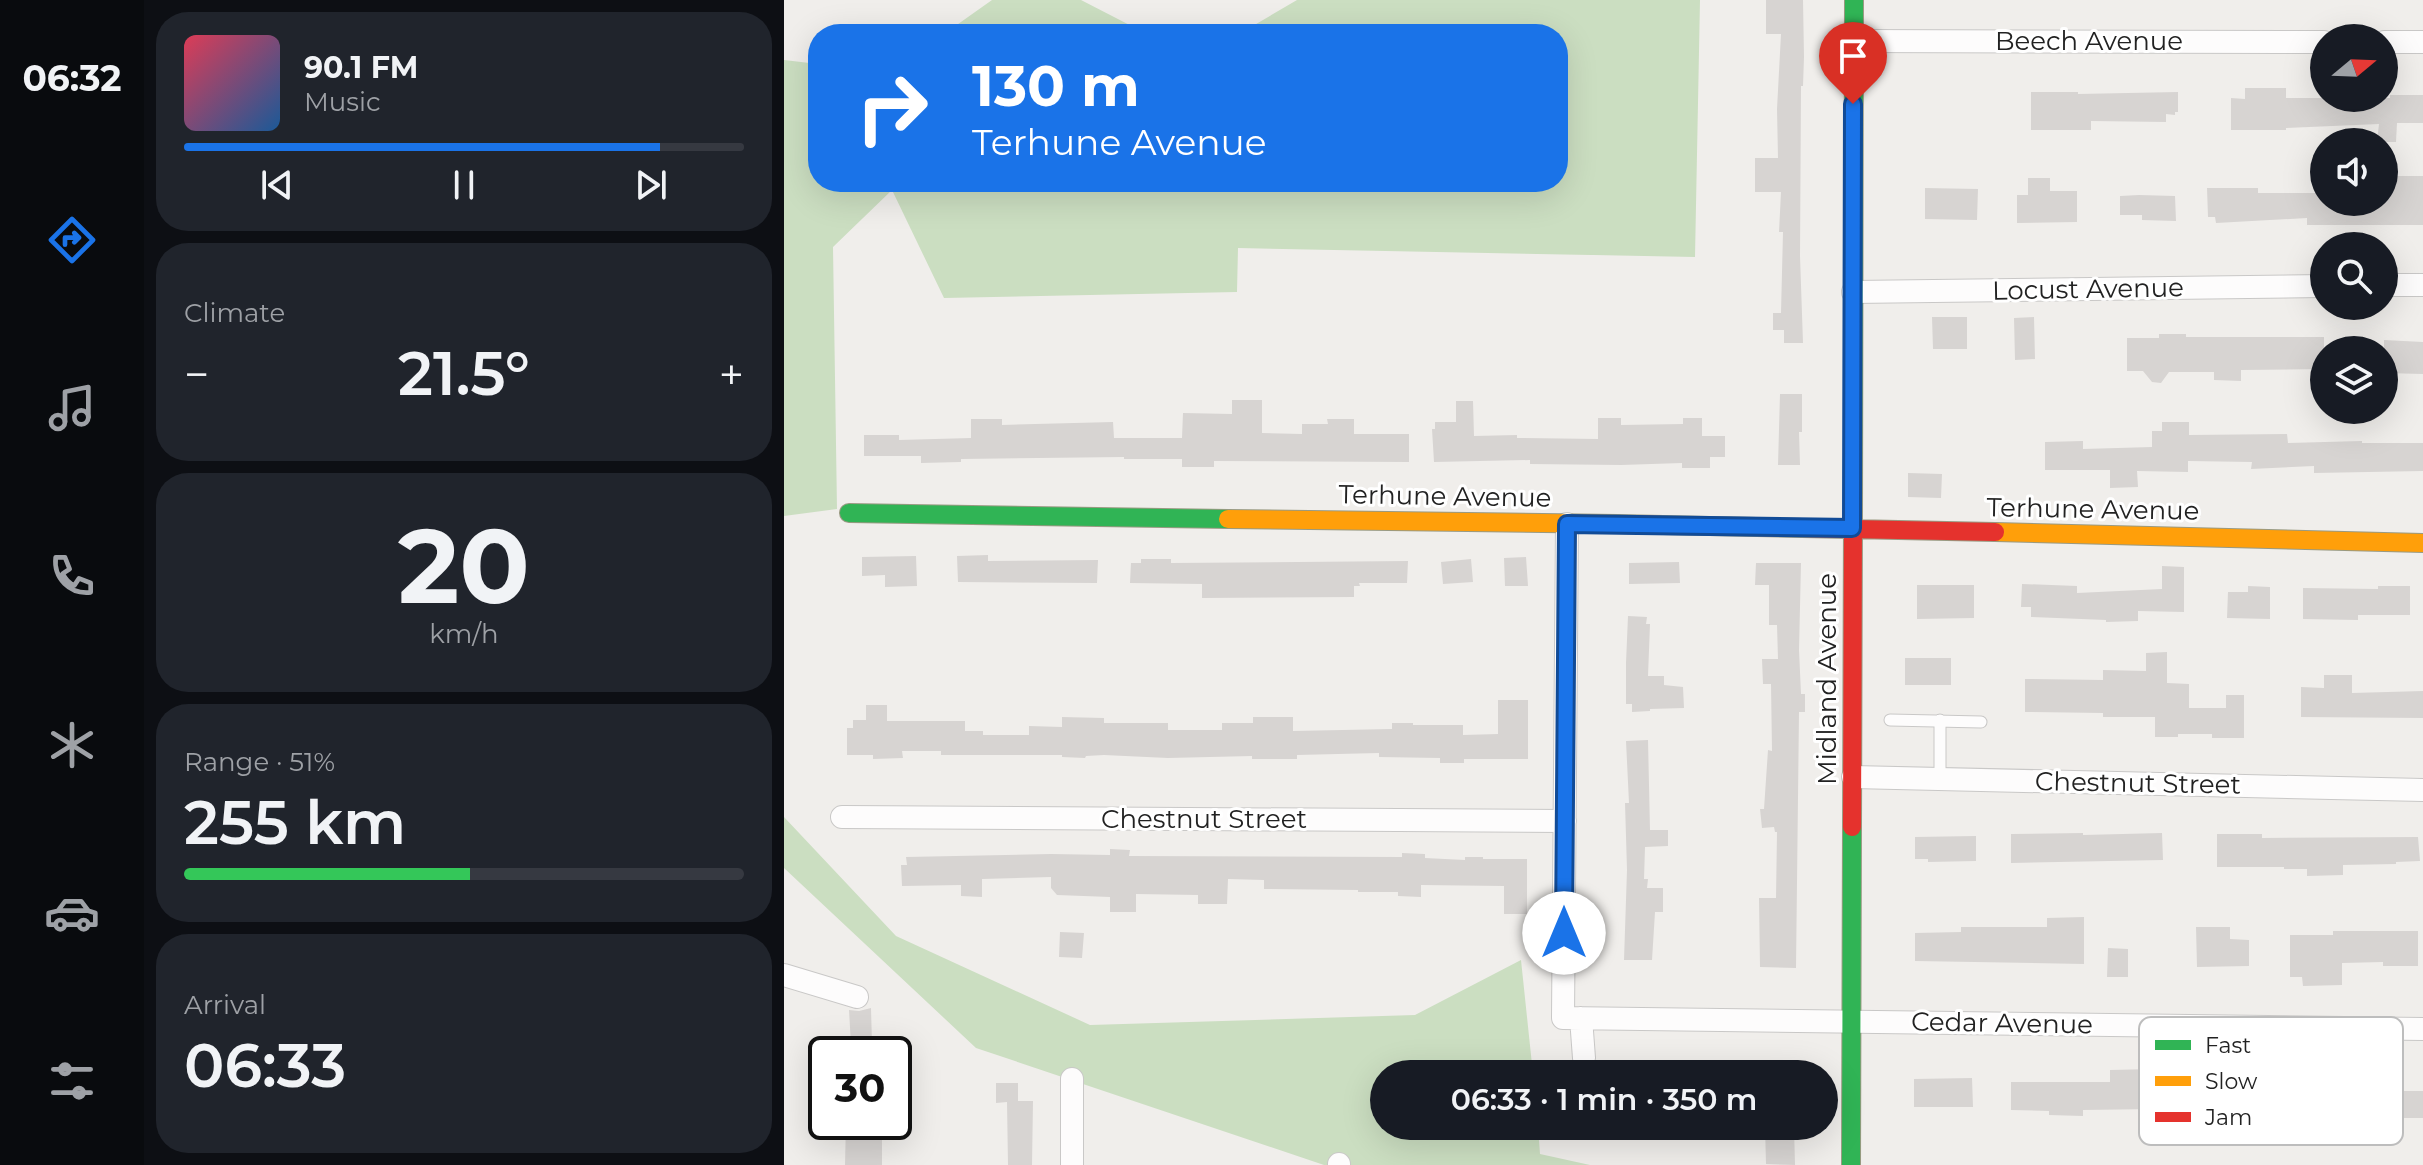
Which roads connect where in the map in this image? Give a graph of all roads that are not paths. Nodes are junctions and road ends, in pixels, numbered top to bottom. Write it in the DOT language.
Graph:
graph roads {
  1 [pos="1854,0"];
  2 [pos="1854,41"];
  3 [pos="2310,42"];
  4 [pos="2398,42"];
  5 [pos="2423,42"];
  6 [pos="2398,285"];
  7 [pos="2423,285"];
  8 [pos="2310,286"];
  9 [pos="1853,292"];
  10 [pos="849,513"];
  11 [pos="1567,524"];
  12 [pos="1852,528"];
  13 [pos="2423,543"];
  14 [pos="1890,720"];
  15 [pos="1940,720"];
  16 [pos="1981,722"];
  17 [pos="1853,777"];
  18 [pos="1940,778"];
  19 [pos="2423,790"];
  20 [pos="842,817"];
  21 [pos="1565,821"];
  22 [pos="784,975"];
  23 [pos="857,997"];
  24 [pos="1581,1018"];
  25 [pos="1852,1021"];
  26 [pos="2139,1025"];
  27 [pos="2403,1029"];
  28 [pos="2423,1029"];
  29 [pos="1584,1058"];
  30 [pos="1072,1079"];
  31 [pos="1072,1165"];
  32 [pos="1851,1165"];
  1 -- 2 [label="street, Midland Avenue"];
  2 -- 3 [label="street, Beech Avenue"];
  2 -- 9 [label="street, Midland Avenue"];
  4 -- 5 [label="street"];
  6 -- 7 [label="street"];
  8 -- 9 [label="street, Locust Avenue"];
  9 -- 12 [label="street, Midland Avenue"];
  10 -- 11 [label="street, Terhune Avenue"];
  11 -- 12 [label="street, Terhune Avenue"];
  11 -- 21 [label="street"];
  12 -- 13 [label="street, Terhune Avenue"];
  12 -- 17 [label="street, Midland Avenue"];
  14 -- 15 [label="lane"];
  15 -- 16 [label="lane"];
  15 -- 18 [label="lane"];
  17 -- 18 [label="street, Chestnut Street"];
  17 -- 25 [label="street, Midland Avenue"];
  18 -- 19 [label="street, Chestnut Street"];
  20 -- 21 [label="street, Chestnut Street"];
  21 -- 24 [label="street"];
  22 -- 23 [label="street"];
  24 -- 25 [label="street, Cedar Avenue"];
  24 -- 29 [label="street"];
  25 -- 26 [label="street, Cedar Avenue"];
  25 -- 32 [label="street, Midland Avenue"];
  27 -- 28 [label="street, Cedar Avenue"];
  30 -- 31 [label="street"];
}
